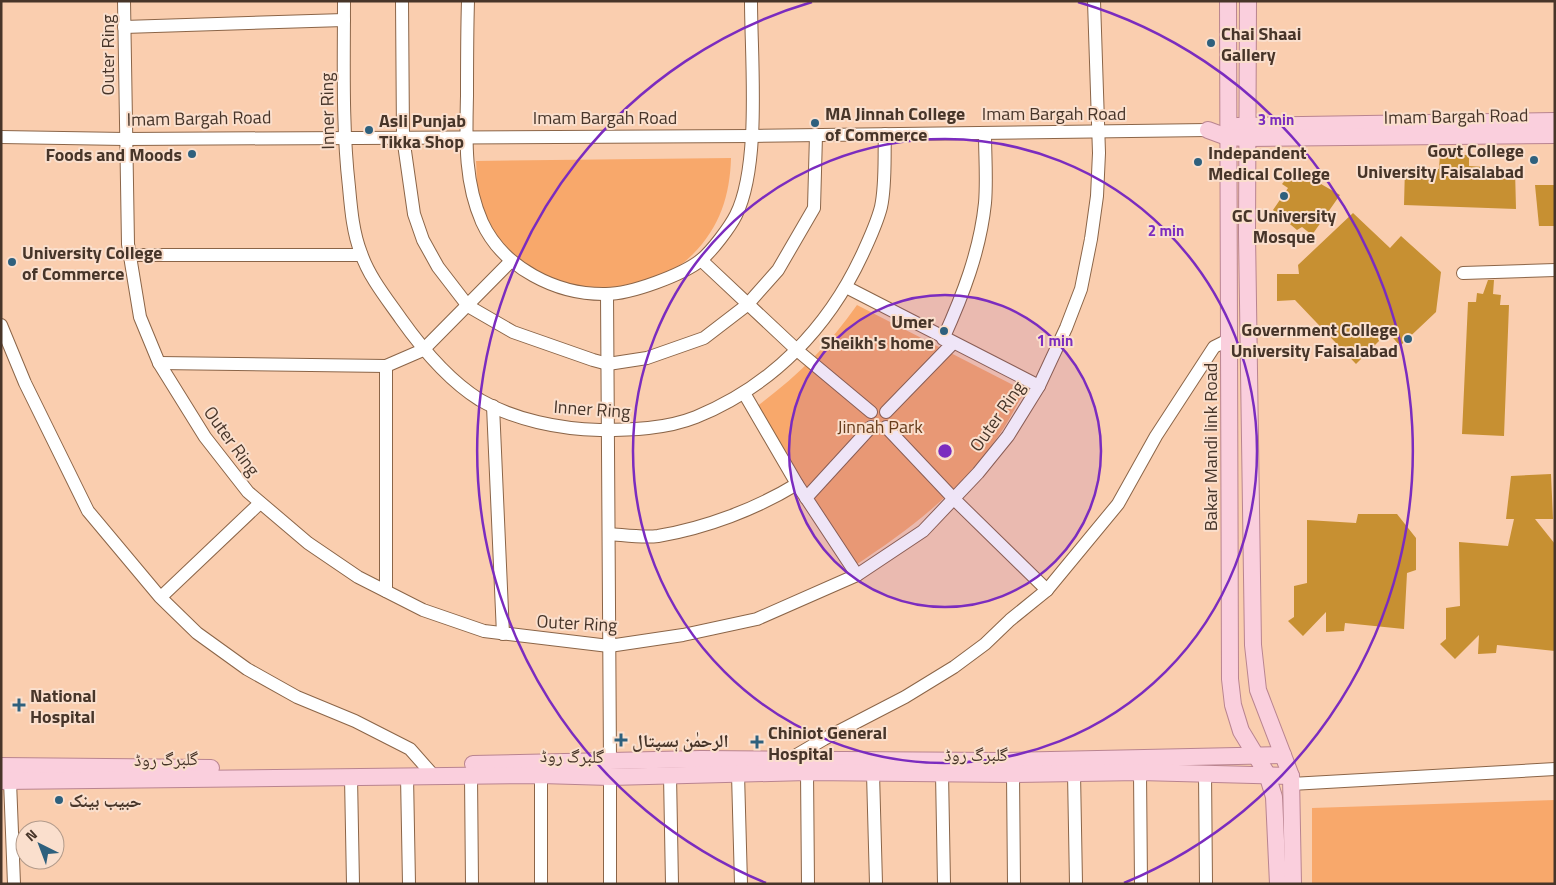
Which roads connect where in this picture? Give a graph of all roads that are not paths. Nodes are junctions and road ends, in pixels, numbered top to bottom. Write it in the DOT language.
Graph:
graph roads {
  1 [pos="124,1"];
  2 [pos="344,1"];
  3 [pos="402,1"];
  4 [pos="468,1"];
  5 [pos="751,1"];
  6 [pos="1094,1"];
  7 [pos="1228,1"];
  8 [pos="1248,1"];
  9 [pos="344,20"];
  10 [pos="124,28"];
  11 [pos="1555,120"];
  12 [pos="1208,130"];
  13 [pos="1228,132"];
  14 [pos="1247,132"];
  15 [pos="986,133"];
  16 [pos="1098,133"];
  17 [pos="885,134"];
  18 [pos="816,135"];
  19 [pos="1555,135"];
  20 [pos="752,136"];
  21 [pos="1,137"];
  22 [pos="345,137"];
  23 [pos="403,137"];
  24 [pos="466,138"];
  25 [pos="125,139"];
  26 [pos="361,254"];
  27 [pos="130,255"];
  28 [pos="702,260"];
  29 [pos="510,262"];
  30 [pos="1555,270"];
  31 [pos="1463,273"];
  32 [pos="846,287"];
  33 [pos="607,294"];
  34 [pos="747,305"];
  35 [pos="468,306"];
  36 [pos="1,324"];
  37 [pos="1230,339"];
  38 [pos="948,341"];
  39 [pos="423,350"];
  40 [pos="798,350"];
  41 [pos="159,363"];
  42 [pos="608,364"];
  43 [pos="386,366"];
  44 [pos="1039,386"];
  45 [pos="744,393"];
  46 [pos="493,406"];
  47 [pos="871,412"];
  48 [pos="886,412"];
  49 [pos="871,427"];
  50 [pos="886,427"];
  51 [pos="608,430"];
  52 [pos="797,484"];
  53 [pos="806,498"];
  54 [pos="954,499"];
  55 [pos="260,503"];
  56 [pos="609,534"];
  57 [pos="857,574"];
  58 [pos="1047,590"];
  59 [pos="386,591"];
  60 [pos="161,597"];
  61 [pos="503,634"];
  62 [pos="609,646"];
  63 [pos="1283,755"];
  64 [pos="1257,756"];
  65 [pos="787,760"];
  66 [pos="1,766"];
  67 [pos="610,769"];
  68 [pos="1555,769"];
  69 [pos="428,770"];
  70 [pos="807,772"];
  71 [pos="1140,772"];
  72 [pos="1205,772"];
  73 [pos="770,773"];
  74 [pos="873,773"];
  75 [pos="942,773"];
  76 [pos="1074,773"];
  77 [pos="738,774"];
  78 [pos="1012,774"];
  79 [pos="1267,774"];
  80 [pos="541,775"];
  81 [pos="670,775"];
  82 [pos="407,776"];
  83 [pos="471,776"];
  84 [pos="351,777"];
  85 [pos="1291,780"];
  86 [pos="5,781"];
  87 [pos="14,884"];
  88 [pos="352,884"];
  89 [pos="409,884"];
  90 [pos="472,884"];
  91 [pos="541,884"];
  92 [pos="610,884"];
  93 [pos="672,884"];
  94 [pos="740,884"];
  95 [pos="808,884"];
  96 [pos="876,884"];
  97 [pos="944,884"];
  98 [pos="1014,884"];
  99 [pos="1076,884"];
  100 [pos="1141,884"];
  101 [pos="1206,884"];
  102 [pos="1278,884"];
  103 [pos="1293,884"];
  1 -- 10 [label="street, Outer Ring"];
  2 -- 9 [label="street, Inner Ring"];
  3 -- 23 [label="street"];
  4 -- 24 [label="street"];
  5 -- 20 [label="street"];
  6 -- 16 [label="street, Outer Ring"];
  7 -- 13 [label="main road, Bakar Mandi link Road"];
  8 -- 14 [label="main road"];
  9 -- 10 [label="street"];
  9 -- 22 [label="street, Inner Ring"];
  10 -- 25 [label="street, Outer Ring"];
  11 -- 14 [label="main road, Imam Bargah Road"];
  12 -- 13 [label="main road, Imam Bargah Road"];
  12 -- 16 [label="street, Imam Bargah Road"];
  13 -- 14 [label="main road, Imam Bargah Road"];
  13 -- 37 [label="main road, Bakar Mandi link Road"];
  14 -- 19 [label="main road, Imam Bargah Road"];
  14 -- 63 [label="main road"];
  15 -- 16 [label="street, Imam Bargah Road"];
  15 -- 17 [label="street, Imam Bargah Road"];
  15 -- 38 [label="street"];
  16 -- 44 [label="street, Outer Ring"];
  17 -- 18 [label="street, Imam Bargah Road"];
  17 -- 32 [label="street, Inner Ring"];
  18 -- 20 [label="street, Imam Bargah Road"];
  18 -- 34 [label="street"];
  20 -- 24 [label="street, Imam Bargah Road"];
  20 -- 28 [label="street"];
  21 -- 25 [label="street, Imam Bargah Road"];
  22 -- 23 [label="street, Imam Bargah Road"];
  22 -- 25 [label="street, Imam Bargah Road"];
  22 -- 26 [label="street, Inner Ring"];
  23 -- 24 [label="street, Imam Bargah Road"];
  23 -- 35 [label="street"];
  24 -- 29 [label="street"];
  25 -- 27 [label="street, Outer Ring"];
  26 -- 27 [label="street"];
  26 -- 39 [label="street, Inner Ring"];
  27 -- 41 [label="street, Outer Ring"];
  28 -- 33 [label="street"];
  28 -- 34 [label="street"];
  29 -- 33 [label="street"];
  29 -- 35 [label="street"];
  30 -- 31 [label="street"];
  32 -- 38 [label="street"];
  32 -- 40 [label="street, Inner Ring"];
  33 -- 42 [label="street"];
  34 -- 40 [label="street"];
  34 -- 42 [label="street"];
  35 -- 39 [label="street"];
  35 -- 42 [label="street"];
  36 -- 60 [label="street"];
  37 -- 58 [label="street"];
  37 -- 64 [label="main road, Bakar Mandi link Road"];
  38 -- 44 [label="street"];
  38 -- 48 [label="street"];
  39 -- 43 [label="street"];
  39 -- 46 [label="street, Inner Ring"];
  40 -- 45 [label="street, Inner Ring"];
  40 -- 47 [label="street"];
  41 -- 43 [label="street"];
  41 -- 55 [label="street, Outer Ring"];
  42 -- 51 [label="street"];
  43 -- 59 [label="street"];
  44 -- 54 [label="street, Outer Ring"];
  45 -- 51 [label="street, Inner Ring"];
  45 -- 52 [label="street"];
  46 -- 51 [label="street, Inner Ring"];
  46 -- 61 [label="street"];
  47 -- 48 [label="street"];
  47 -- 49 [label="street"];
  48 -- 50 [label="street"];
  49 -- 50 [label="street"];
  49 -- 53 [label="street"];
  50 -- 54 [label="street"];
  51 -- 56 [label="street"];
  52 -- 53 [label="street"];
  52 -- 56 [label="street"];
  53 -- 57 [label="street"];
  54 -- 57 [label="street, Outer Ring"];
  54 -- 58 [label="street"];
  55 -- 59 [label="street, Outer Ring"];
  55 -- 60 [label="street"];
  56 -- 62 [label="street"];
  57 -- 62 [label="street, Outer Ring"];
  58 -- 65 [label="street"];
  59 -- 61 [label="street, Outer Ring"];
  60 -- 69 [label="street"];
  61 -- 62 [label="street, Outer Ring"];
  62 -- 67 [label="street"];
  63 -- 64 [label="main road, گلبرگ روڈ"];
  63 -- 85 [label="main road"];
  64 -- 65 [label="main road, گلبرگ روڈ"];
  64 -- 79 [label="main road, Bakar Mandi link Road"];
  65 -- 67 [label="main road, گلبرگ روڈ"];
  65 -- 73 [label="street"];
  66 -- 69 [label="main road, گلبرگ روڈ"];
  67 -- 69 [label="main road, گلبرگ روڈ"];
  67 -- 80 [label="main road, گلبرگ روڈ"];
  67 -- 81 [label="main road, گلبرگ روڈ"];
  67 -- 92 [label="street"];
  68 -- 85 [label="street"];
  69 -- 82 [label="main road, گلبرگ روڈ"];
  69 -- 83 [label="main road, گلبرگ روڈ"];
  70 -- 73 [label="main road, گلبرگ روڈ"];
  70 -- 74 [label="main road, گلبرگ روڈ"];
  70 -- 95 [label="street"];
  71 -- 72 [label="main road, گلبرگ روڈ"];
  71 -- 76 [label="main road, گلبرگ روڈ"];
  71 -- 100 [label="street"];
  72 -- 79 [label="main road, گلبرگ روڈ"];
  72 -- 101 [label="street"];
  73 -- 77 [label="main road, گلبرگ روڈ"];
  74 -- 75 [label="main road, گلبرگ روڈ"];
  74 -- 96 [label="street"];
  75 -- 78 [label="main road, گلبرگ روڈ"];
  75 -- 97 [label="street"];
  76 -- 78 [label="main road, گلبرگ روڈ"];
  76 -- 99 [label="street"];
  77 -- 81 [label="main road, گلبرگ روڈ"];
  77 -- 94 [label="street"];
  78 -- 98 [label="street"];
  79 -- 85 [label="main road, گلبرگ روڈ"];
  79 -- 102 [label="main road, Bakar Mandi link Road"];
  80 -- 83 [label="main road, گلبرگ روڈ"];
  80 -- 91 [label="street"];
  81 -- 93 [label="street"];
  82 -- 84 [label="main road, گلبرگ روڈ"];
  82 -- 89 [label="street"];
  83 -- 90 [label="street"];
  84 -- 86 [label="main road, گلبرگ روڈ"];
  84 -- 88 [label="street"];
  85 -- 103 [label="main road"];
  86 -- 87 [label="street"];
}
